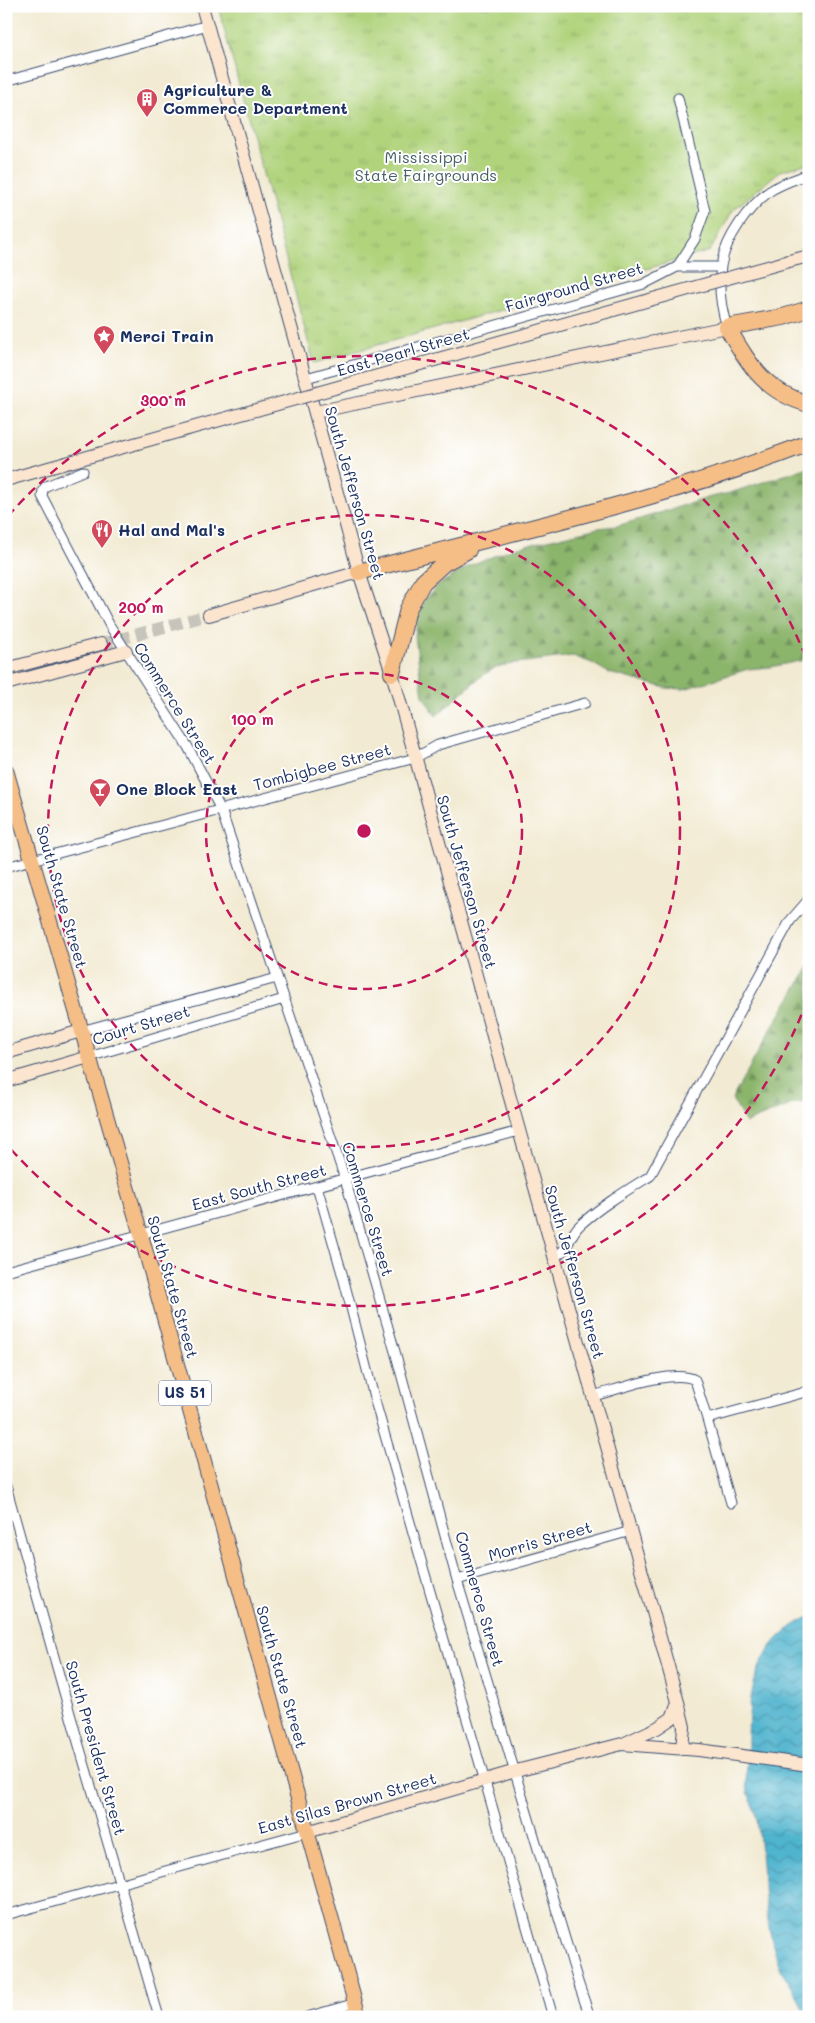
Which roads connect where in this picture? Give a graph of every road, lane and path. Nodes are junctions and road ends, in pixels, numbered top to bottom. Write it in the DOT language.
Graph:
graph roads {
  1 [pos="202,6"];
  2 [pos="208,25"];
  3 [pos="6,81"];
  4 [pos="678,98"];
  5 [pos="809,174"];
  6 [pos="809,256"];
  7 [pos="677,267"];
  8 [pos="721,267"];
  9 [pos="809,309"];
  10 [pos="727,327"];
  11 [pos="306,378"];
  12 [pos="809,404"];
  13 [pos="315,412"];
  14 [pos="809,443"];
  15 [pos="83,471"];
  16 [pos="6,480"];
  17 [pos="495,536"];
  18 [pos="360,572"];
  19 [pos="209,615"];
  20 [pos="100,644"];
  21 [pos="126,651"];
  22 [pos="6,669"];
  23 [pos="392,673"];
  24 [pos="6,684"];
  25 [pos="585,703"];
  26 [pos="415,758"];
  27 [pos="6,770"];
  28 [pos="221,810"];
  29 [pos="32,860"];
  30 [pos="6,867"];
  31 [pos="809,899"];
  32 [pos="277,978"];
  33 [pos="284,999"];
  34 [pos="82,1031"];
  35 [pos="6,1053"];
  36 [pos="89,1057"];
  37 [pos="6,1081"];
  38 [pos="519,1131"];
  39 [pos="345,1179"];
  40 [pos="317,1186"];
  41 [pos="141,1235"];
  42 [pos="554,1257"];
  43 [pos="6,1271"];
  44 [pos="809,1389"];
  45 [pos="593,1396"];
  46 [pos="707,1419"];
  47 [pos="6,1486"];
  48 [pos="731,1503"];
  49 [pos="631,1531"];
  50 [pos="458,1580"];
  51 [pos="678,1702"];
  52 [pos="622,1744"];
  53 [pos="682,1749"];
  54 [pos="809,1765"];
  55 [pos="516,1771"];
  56 [pos="486,1780"];
  57 [pos="307,1832"];
  58 [pos="120,1882"];
  59 [pos="6,1915"];
  60 [pos="358,2010"];
  61 [pos="159,2017"];
  62 [pos="307,2017"];
  63 [pos="553,2017"];
  64 [pos="590,2017"];
  1 -- 2 [label="street, South Jefferson Street"];
  2 -- 3 [label="street"];
  2 -- 11 [label="street, South Jefferson Street"];
  4 -- 7 [label="street"];
  5 -- 8 [label="street"];
  6 -- 16 [label="street, East Pearl Street, bridge"];
  7 -- 8 [label="street"];
  7 -- 11 [label="street, Fairground Street"];
  8 -- 10 [label="street"];
  9 -- 10 [label="highway"];
  10 -- 12 [label="highway"];
  10 -- 13 [label="street"];
  11 -- 13 [label="street, South Jefferson Street"];
  13 -- 18 [label="street, South Jefferson Street"];
  14 -- 17 [label="highway"];
  15 -- 21 [label="street, Commerce Street"];
  17 -- 18 [label="highway"];
  17 -- 23 [label="highway"];
  18 -- 19 [label="street"];
  18 -- 23 [label="street, South Jefferson Street"];
  20 -- 22 [label="street"];
  21 -- 24 [label="street"];
  21 -- 28 [label="street, Commerce Street"];
  23 -- 26 [label="street, South Jefferson Street"];
  25 -- 26 [label="street, Tombigbee Street"];
  26 -- 28 [label="street, Tombigbee Street"];
  26 -- 38 [label="street, South Jefferson Street"];
  27 -- 29 [label="main road, South State Street / US 51"];
  28 -- 29 [label="street, Tombigbee Street"];
  28 -- 32 [label="street, Commerce Street"];
  29 -- 30 [label="street, Tombigbee Street"];
  29 -- 34 [label="main road, South State Street / US 51"];
  31 -- 42 [label="street"];
  32 -- 33 [label="street, Commerce Street"];
  32 -- 34 [label="street, Court Street"];
  33 -- 36 [label="street, Court Street"];
  33 -- 39 [label="street, Commerce Street"];
  34 -- 35 [label="street, Court Street"];
  34 -- 36 [label="main road, South State Street / US 51"];
  36 -- 37 [label="street, Court Street"];
  36 -- 41 [label="main road, South State Street / US 51"];
  38 -- 39 [label="street, East South Street"];
  38 -- 42 [label="street, South Jefferson Street"];
  39 -- 40 [label="street, East South Street"];
  39 -- 50 [label="street, Commerce Street"];
  40 -- 41 [label="street, East South Street"];
  40 -- 56 [label="street"];
  41 -- 43 [label="street, East South Street"];
  41 -- 57 [label="main road, South State Street / US 51"];
  42 -- 45 [label="street, South Jefferson Street"];
  44 -- 46 [label="street"];
  45 -- 46 [label="street"];
  45 -- 49 [label="street, South Jefferson Street"];
  46 -- 48 [label="street"];
  47 -- 58 [label="street, South President Street"];
  49 -- 50 [label="street, Morris Street"];
  49 -- 51 [label="street, South Jefferson Street"];
  50 -- 55 [label="street, Commerce Street"];
  51 -- 52 [label="street"];
  51 -- 53 [label="street, South Jefferson Street"];
  52 -- 53 [label="street, East Silas Brown Street"];
  52 -- 55 [label="street, East Silas Brown Street"];
  53 -- 54 [label="street, East Silas Brown Street"];
  55 -- 56 [label="street, East Silas Brown Street"];
  55 -- 64 [label="street, Commerce Street"];
  56 -- 57 [label="street, East Silas Brown Street"];
  56 -- 63 [label="street"];
  57 -- 58 [label="street, East Silas Brown Street"];
  57 -- 60 [label="main road, South State Street / US 51"];
  58 -- 59 [label="street, East Silas Brown Street"];
  58 -- 61 [label="street, South President Street"];
  60 -- 62 [label="street"];
}
